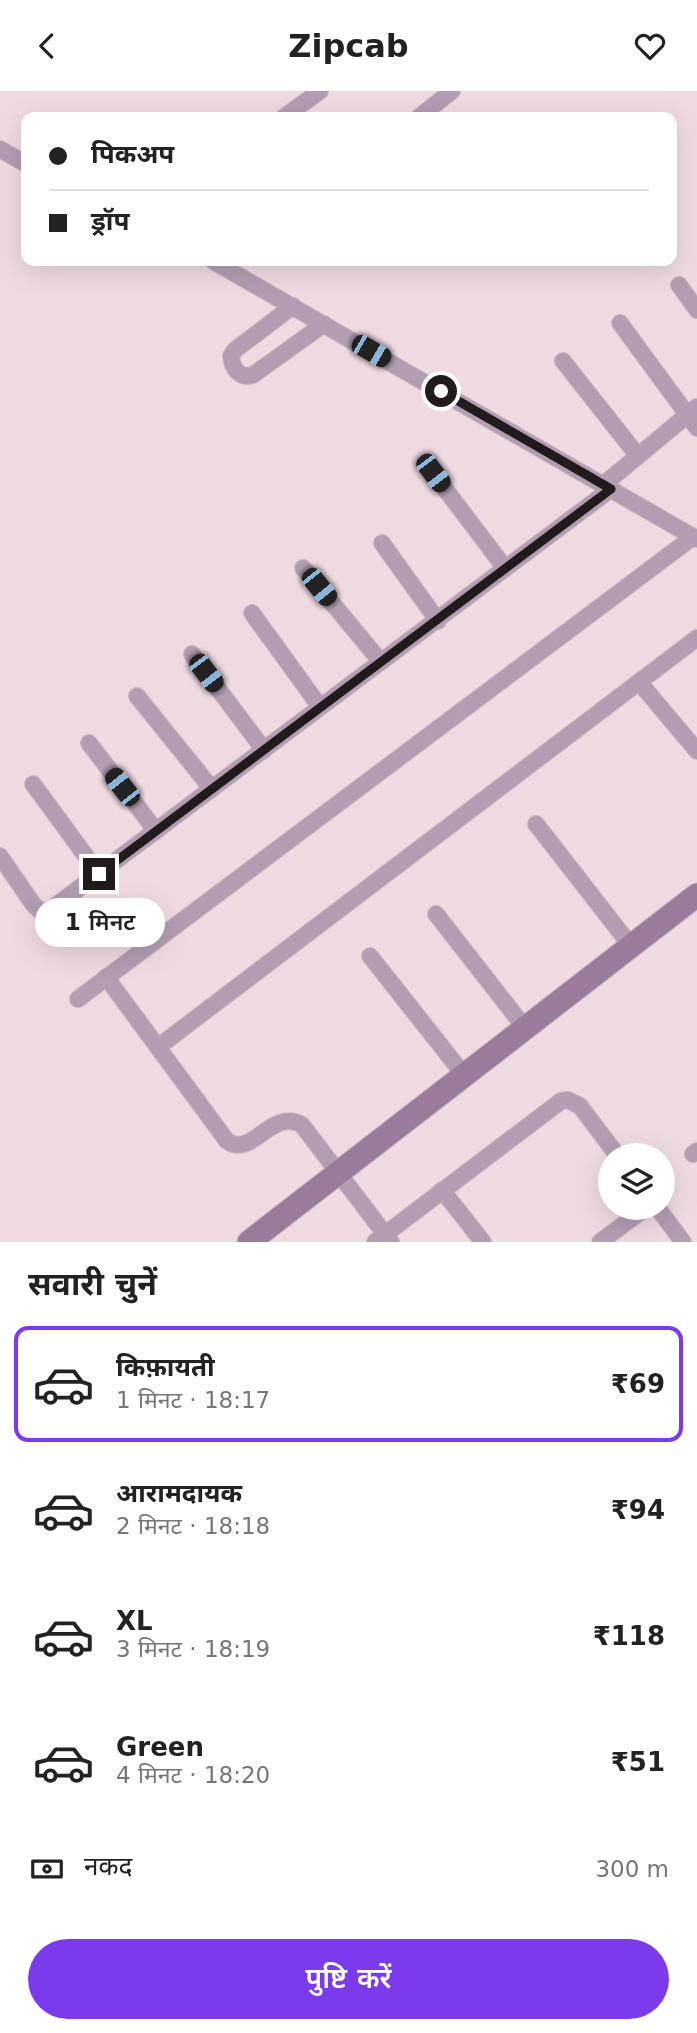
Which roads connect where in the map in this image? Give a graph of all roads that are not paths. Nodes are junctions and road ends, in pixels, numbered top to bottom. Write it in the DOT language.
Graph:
graph roads {
  1 [pos="320,91"];
  2 [pos="452,91"];
  3 [pos="291,112"];
  4 [pos="425,112"];
  5 [pos="0,149"];
  6 [pos="21,161"];
  7 [pos="229,266"];
  8 [pos="679,285"];
  9 [pos="293,306"];
  10 [pos="697,310"];
  11 [pos="620,323"];
  12 [pos="324,324"];
  13 [pos="563,361"];
  14 [pos="694,416"];
  15 [pos="638,456"];
  16 [pos="433,473"];
  17 [pos="607,487"];
  18 [pos="695,538"];
  19 [pos="382,543"];
  20 [pos="303,568"];
  21 [pos="505,568"];
  22 [pos="252,613"];
  23 [pos="438,621"];
  24 [pos="697,638"];
  25 [pos="192,654"];
  26 [pos="381,662"];
  27 [pos="639,682"];
  28 [pos="138,696"];
  29 [pos="320,708"];
  30 [pos="89,743"];
  31 [pos="264,750"];
  32 [pos="697,751"];
  33 [pos="33,784"];
  34 [pos="212,789"];
  35 [pos="536,824"];
  36 [pos="156,831"];
  37 [pos="0,856"];
  38 [pos="99,874"];
  39 [pos="697,895"];
  40 [pos="436,914"];
  41 [pos="631,946"];
  42 [pos="370,957"];
  43 [pos="106,977"];
  44 [pos="78,999"];
  45 [pos="525,1028"];
  46 [pos="158,1047"];
  47 [pos="464,1075"];
  48 [pos="608,1143"];
  49 [pos="337,1173"];
  50 [pos="442,1191"];
  51 [pos="630,1220"];
  52 [pos="667,1220"];
  53 [pos="383,1239"];
  54 [pos="249,1242"];
  55 [pos="483,1242"];
  56 [pos="600,1242"];
  57 [pos="683,1242"];
  1 -- 3 [label="street"];
  2 -- 4 [label="street"];
  5 -- 6 [label="street"];
  7 -- 9 [label="street"];
  8 -- 10 [label="street"];
  9 -- 12 [label="street"];
  9 -- 12 [label="street"];
  11 -- 14 [label="street"];
  12 -- 17 [label="street"];
  13 -- 15 [label="street"];
  14 -- 15 [label="street"];
  15 -- 17 [label="street"];
  16 -- 21 [label="street"];
  17 -- 18 [label="street"];
  17 -- 21 [label="street"];
  18 -- 43 [label="street"];
  19 -- 23 [label="street"];
  20 -- 26 [label="street"];
  21 -- 23 [label="street"];
  22 -- 29 [label="street"];
  23 -- 26 [label="street"];
  24 -- 27 [label="street"];
  25 -- 31 [label="street"];
  26 -- 29 [label="street"];
  27 -- 32 [label="street"];
  27 -- 46 [label="street"];
  28 -- 34 [label="street"];
  29 -- 31 [label="street"];
  30 -- 36 [label="street"];
  31 -- 34 [label="street"];
  33 -- 38 [label="street"];
  34 -- 36 [label="street"];
  35 -- 41 [label="street"];
  36 -- 38 [label="street"];
  37 -- 38 [label="street"];
  39 -- 41 [label="street"];
  40 -- 45 [label="street"];
  41 -- 45 [label="street"];
  42 -- 47 [label="street"];
  43 -- 44 [label="street"];
  43 -- 46 [label="street"];
  45 -- 47 [label="street"];
  46 -- 49 [label="street"];
  47 -- 49 [label="street"];
  48 -- 50 [label="street"];
  49 -- 53 [label="street"];
  49 -- 54 [label="street"];
  50 -- 53 [label="street"];
  50 -- 55 [label="street"];
  51 -- 56 [label="street"];
  52 -- 57 [label="street"];
}
